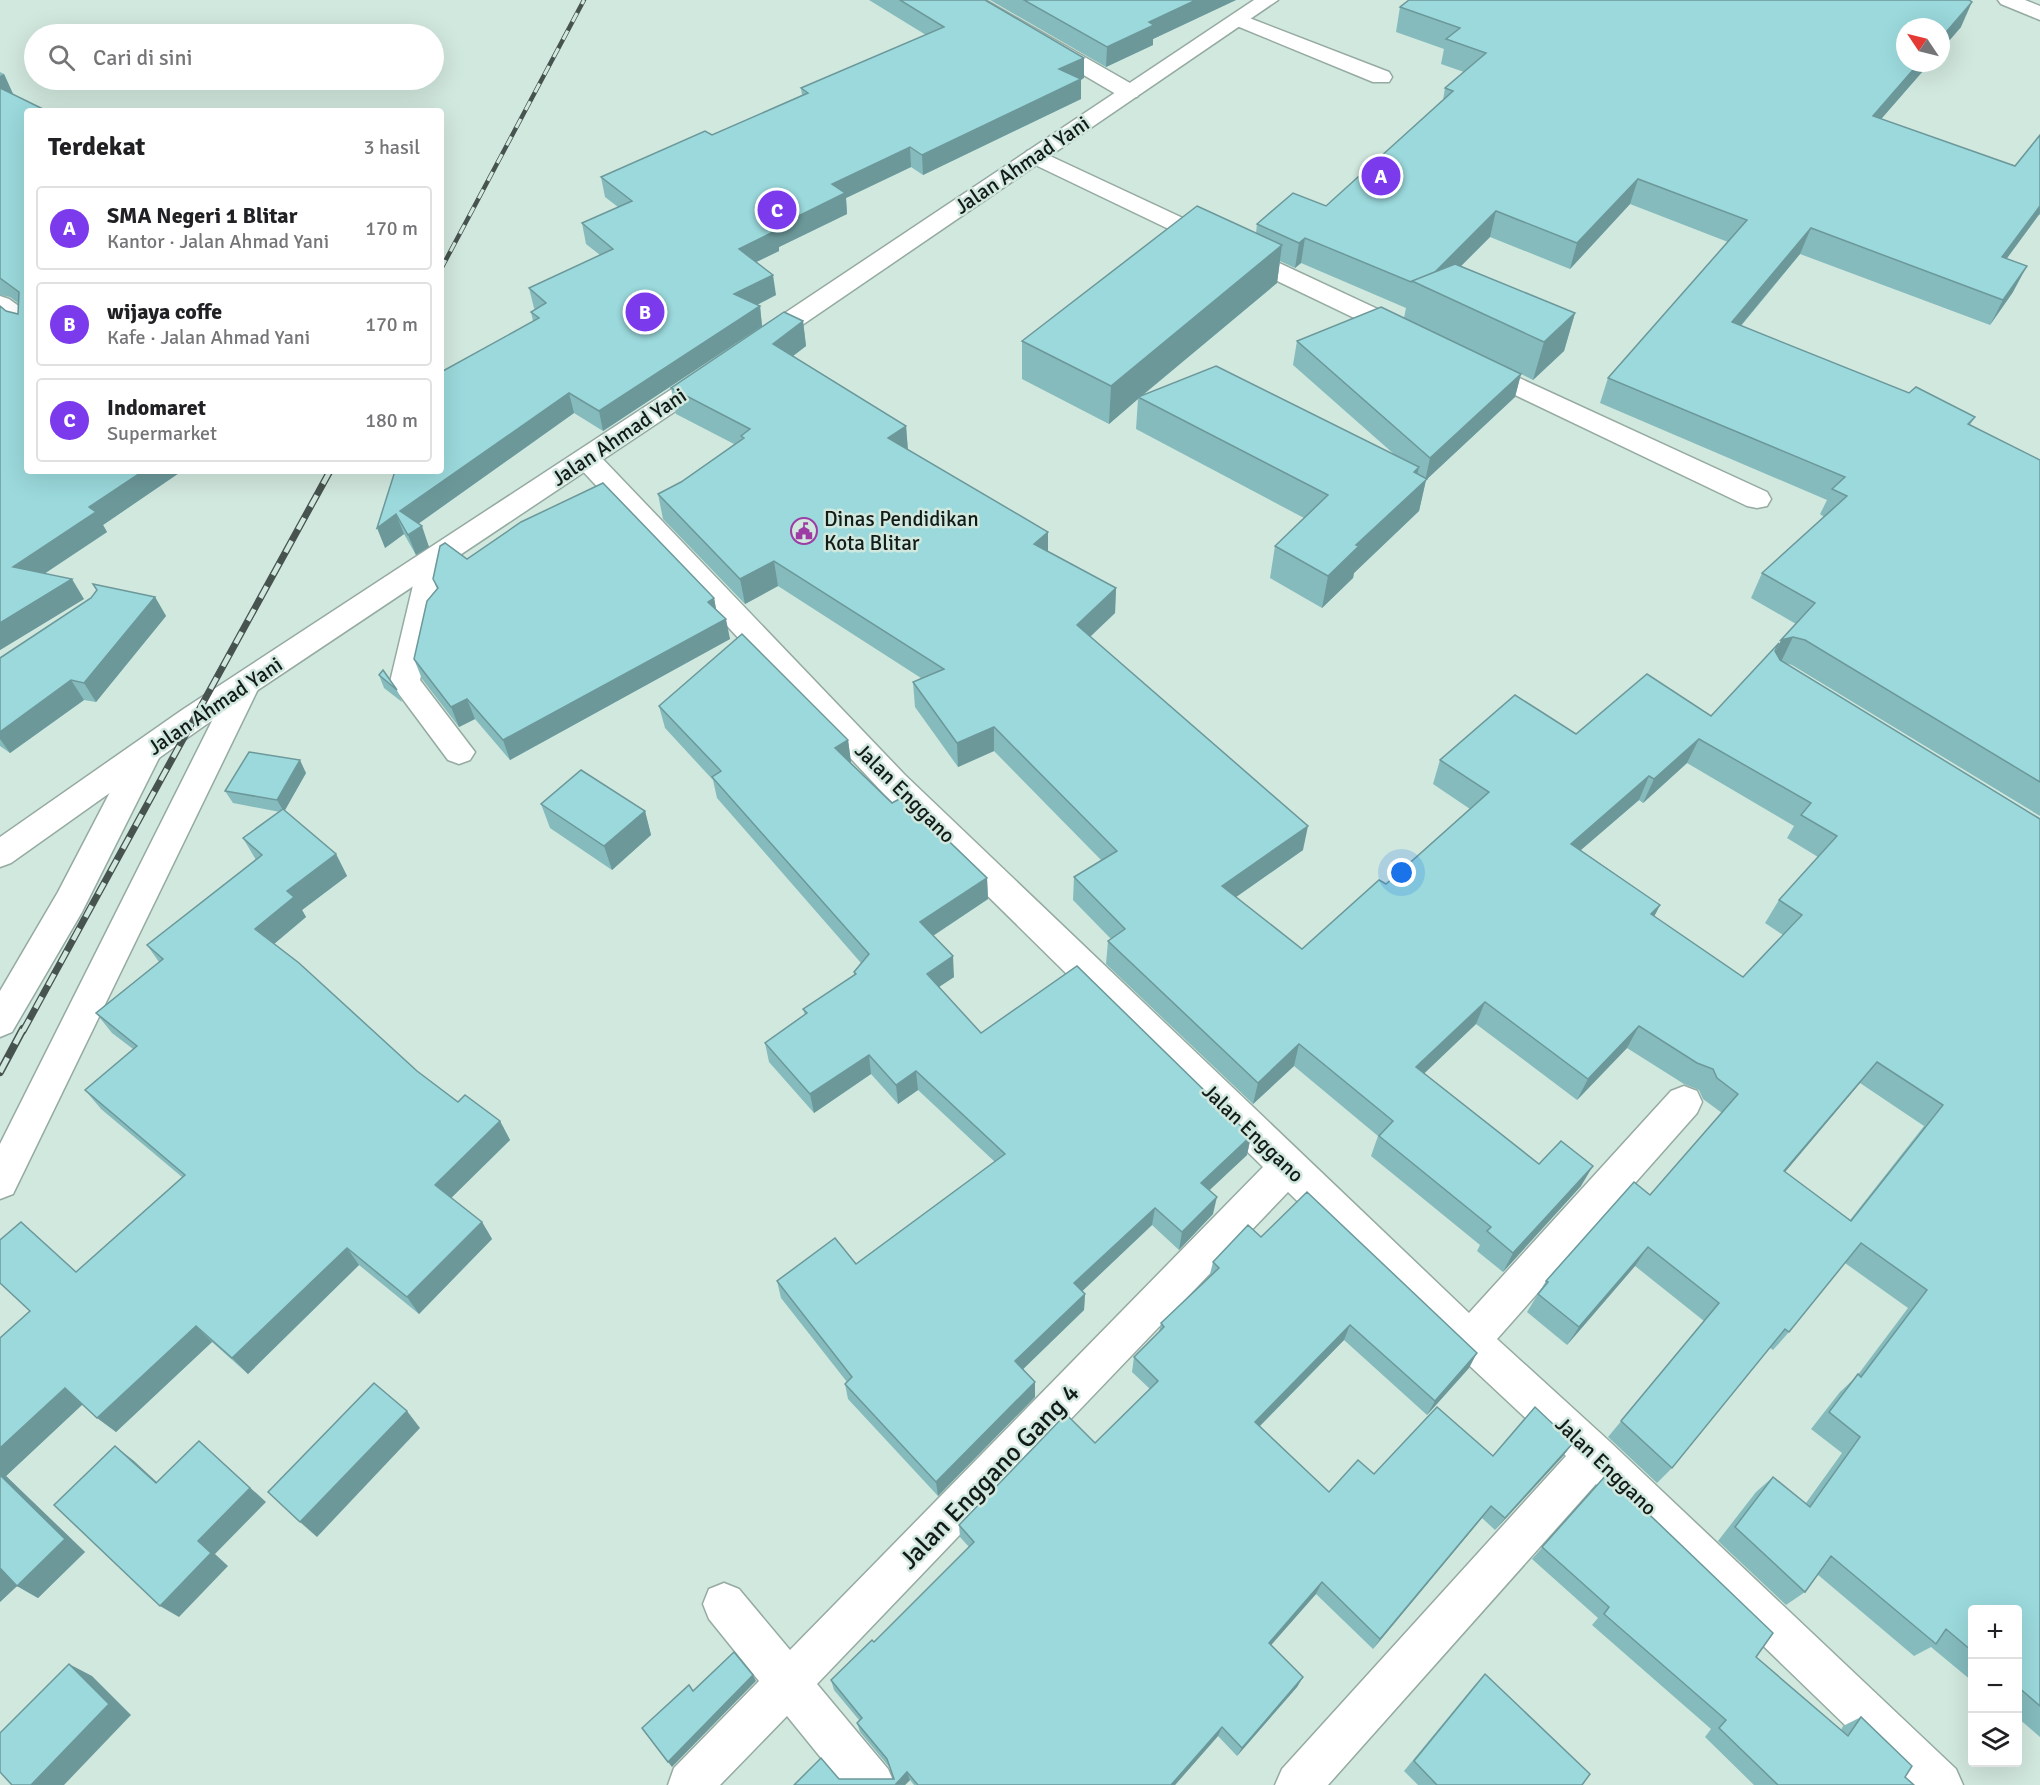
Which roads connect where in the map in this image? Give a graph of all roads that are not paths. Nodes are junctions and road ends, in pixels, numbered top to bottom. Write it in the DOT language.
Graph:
graph roads {
  1 [pos="970,0"];
  2 [pos="1268,0"];
  3 [pos="2008,0"];
  4 [pos="2040,14"];
  5 [pos="1239,20"];
  6 [pos="1381,77"];
  7 [pos="1129,92"];
  8 [pos="1035,156"];
  9 [pos="0,304"];
  10 [pos="24,322"];
  11 [pos="1423,340"];
  12 [pos="1455,356"];
  13 [pos="587,459"];
  14 [pos="1757,499"];
  15 [pos="433,560"];
  16 [pos="245,684"];
  17 [pos="459,752"];
  18 [pos="145,754"];
  19 [pos="0,854"];
  20 [pos="0,1022"];
  21 [pos="1684,1102"];
  22 [pos="1288,1167"];
  23 [pos="0,1182"];
  24 [pos="1471,1339"];
  25 [pos="1595,1455"];
  26 [pos="724,1604"];
  27 [pos="788,1684"];
  28 [pos="690,1784"];
  29 [pos="872,1785"];
  30 [pos="1298,1785"];
  31 [pos="1940,1785"];
  1 -- 7 [label="main road"];
  2 -- 5 [label="main road, Jalan Ahmad Yani"];
  3 -- 4 [label="main road"];
  5 -- 6 [label="main road"];
  5 -- 7 [label="main road, Jalan Ahmad Yani"];
  7 -- 8 [label="main road, Jalan Ahmad Yani"];
  8 -- 11 [label="main road"];
  8 -- 13 [label="main road, Jalan Ahmad Yani"];
  9 -- 10 [label="main road"];
  12 -- 14 [label="main road"];
  13 -- 15 [label="main road, Jalan Ahmad Yani"];
  13 -- 22 [label="main road, Jalan Enggano"];
  15 -- 16 [label="main road, Jalan Ahmad Yani"];
  15 -- 17 [label="main road"];
  16 -- 18 [label="main road, Jalan Ahmad Yani"];
  16 -- 23 [label="main road"];
  18 -- 19 [label="main road, Jalan Ahmad Yani"];
  18 -- 20 [label="main road"];
  21 -- 24 [label="main road"];
  22 -- 24 [label="main road, Jalan Enggano"];
  22 -- 27 [label="main road, Jalan Enggano Gang 4"];
  24 -- 25 [label="main road, Jalan Enggano"];
  25 -- 30 [label="main road"];
  25 -- 31 [label="main road, Jalan Enggano"];
  26 -- 27 [label="main road"];
  27 -- 28 [label="main road, Jalan Enggano Gang 4"];
  27 -- 29 [label="main road"];
}
